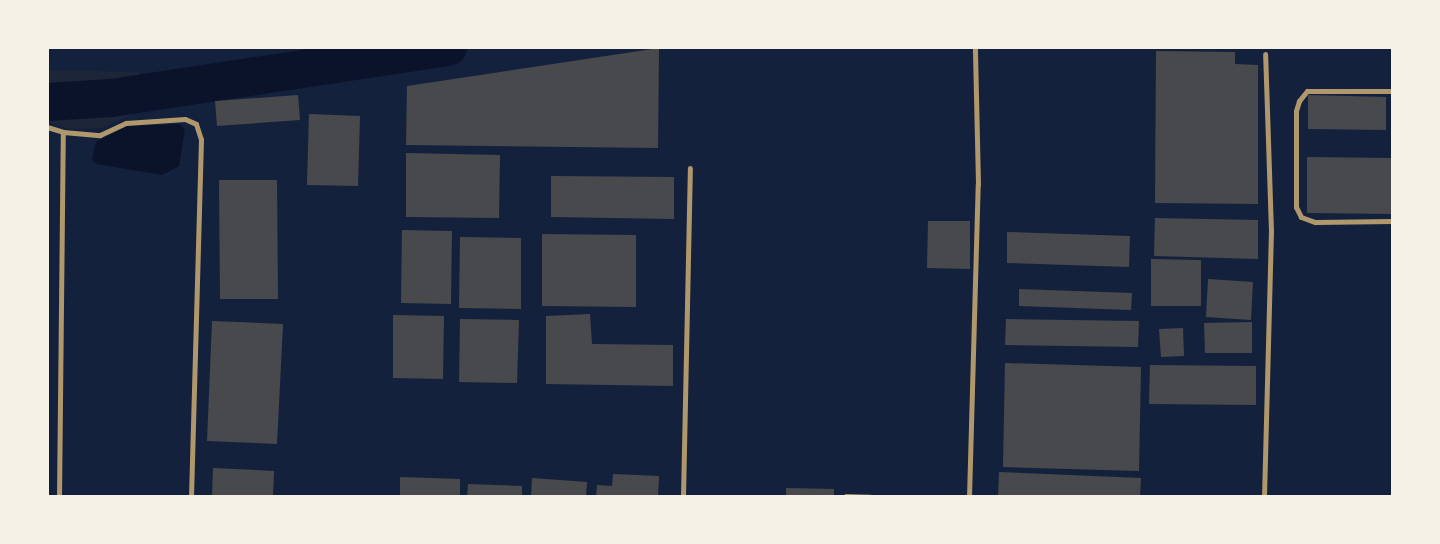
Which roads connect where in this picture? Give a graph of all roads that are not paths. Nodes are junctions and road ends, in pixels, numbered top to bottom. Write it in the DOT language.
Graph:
graph roads {
  1 [pos="975,47"];
  2 [pos="1265,54"];
  3 [pos="1393,91"];
  4 [pos="47,127"];
  5 [pos="63,132"];
  6 [pos="690,168"];
  7 [pos="1393,221"];
  8 [pos="846,496"];
  9 [pos="59,497"];
  10 [pos="191,497"];
  11 [pos="682,497"];
  12 [pos="870,497"];
  13 [pos="969,497"];
  14 [pos="1264,497"];
  1 -- 13 [label="lane"];
  2 -- 14 [label="lane"];
  3 -- 7 [label="lane"];
  4 -- 5 [label="lane"];
  5 -- 9 [label="lane"];
  5 -- 10 [label="lane"];
  6 -- 11 [label="lane"];
  8 -- 12 [label="lane"];
}
